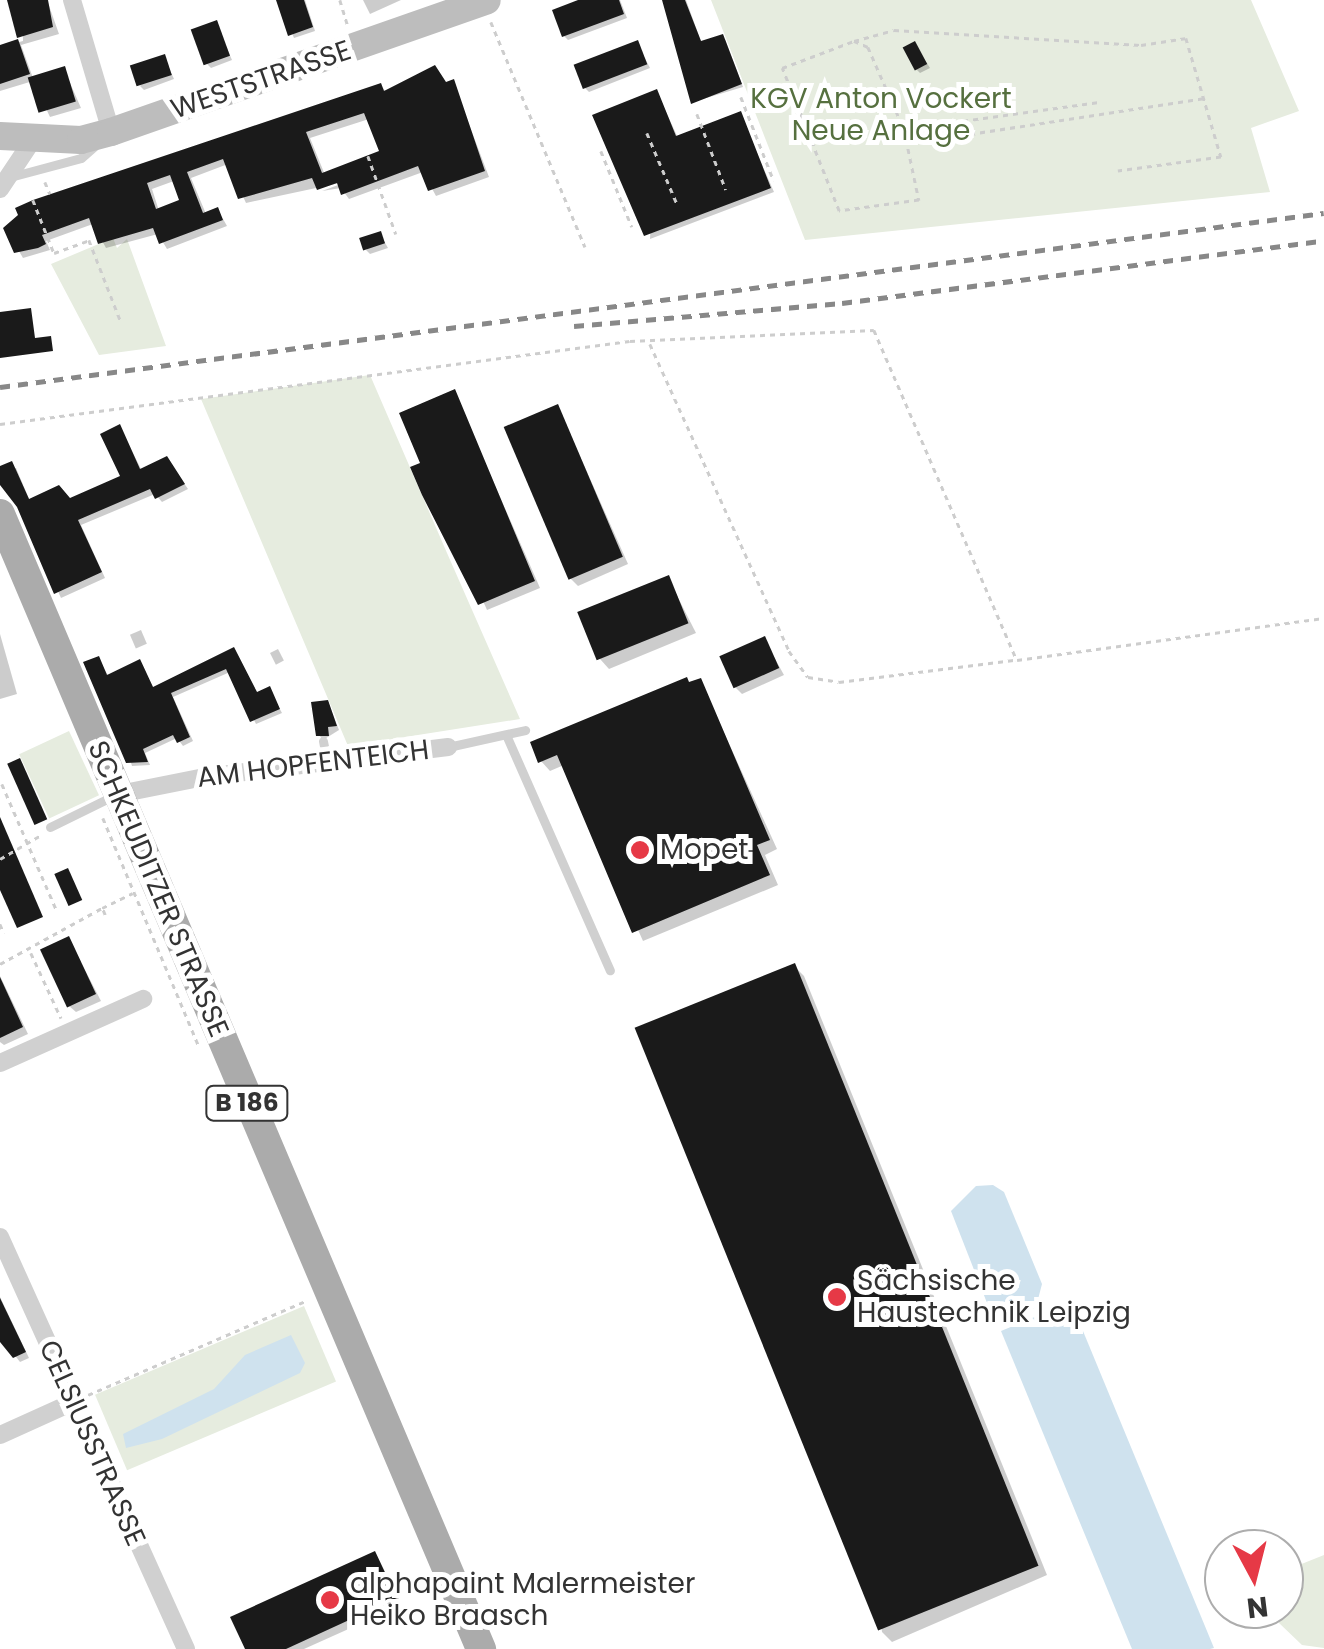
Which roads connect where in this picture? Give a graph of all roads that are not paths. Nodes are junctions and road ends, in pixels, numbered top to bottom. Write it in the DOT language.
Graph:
graph roads {
  1 [pos="72,0"];
  2 [pos="485,1"];
  3 [pos="111,132"];
  4 [pos="0,136"];
  5 [pos="32,140"];
  6 [pos="5,183"];
  7 [pos="3,528"];
  8 [pos="525,730"];
  9 [pos="508,737"];
  10 [pos="324,740"];
  11 [pos="448,746"];
  12 [pos="327,762"];
  13 [pos="119,794"];
  14 [pos="50,827"];
  15 [pos="610,970"];
  16 [pos="144,1000"];
  17 [pos="0,1063"];
  18 [pos="0,1237"];
  19 [pos="73,1402"];
  20 [pos="1,1431"];
  21 [pos="186,1649"];
  22 [pos="481,1649"];
  1 -- 3 [label="street"];
  2 -- 3 [label="main road, WESTSTRASSE"];
  3 -- 5 [label="main road, WESTSTRASSE"];
  3 -- 6 [label="lane"];
  4 -- 5 [label="main road, WESTSTRASSE"];
  5 -- 6 [label="street"];
  7 -- 13 [label="main road, SCHKEUDITZER STRASSE / B 186"];
  8 -- 9 [label="lane, AM HOPFENTEICH"];
  9 -- 11 [label="lane, AM HOPFENTEICH"];
  9 -- 15 [label="lane"];
  10 -- 12 [label="lane"];
  11 -- 12 [label="street, AM HOPFENTEICH"];
  12 -- 13 [label="street, AM HOPFENTEICH"];
  13 -- 14 [label="lane"];
  13 -- 22 [label="main road, SCHKEUDITZER STRASSE / B 186"];
  16 -- 17 [label="street"];
  18 -- 19 [label="street, CELSIUSSTRASSE"];
  19 -- 20 [label="street"];
  19 -- 21 [label="street, CELSIUSSTRASSE"];
}
